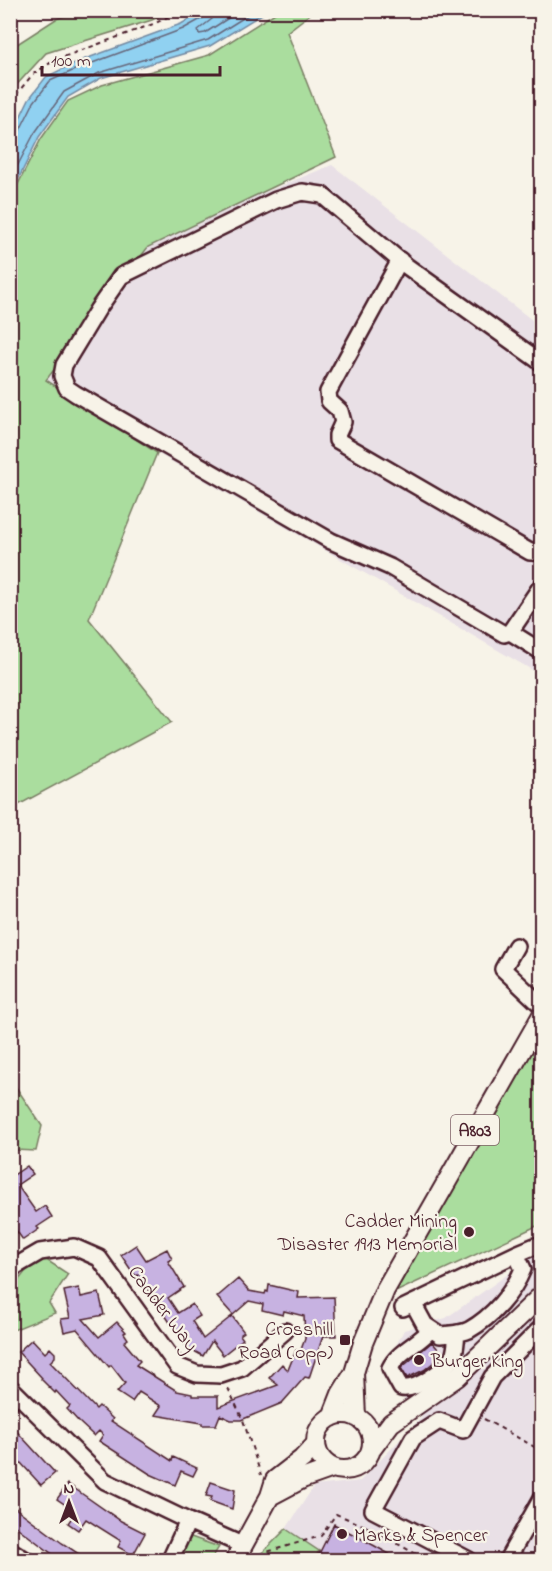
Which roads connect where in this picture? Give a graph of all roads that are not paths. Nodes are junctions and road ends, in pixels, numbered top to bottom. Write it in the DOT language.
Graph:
graph roads {
  1 [pos="400,261"];
  2 [pos="542,363"];
  3 [pos="542,546"];
  4 [pos="542,585"];
  5 [pos="510,633"];
  6 [pos="542,652"];
  7 [pos="516,946"];
  8 [pos="542,1006"];
  9 [pos="542,1015"];
  10 [pos="542,1246"];
  11 [pos="516,1254"];
  12 [pos="12,1266"];
  13 [pos="542,1296"];
  14 [pos="430,1329"];
  15 [pos="539,1330"];
  16 [pos="285,1331"];
  17 [pos="458,1333"];
  18 [pos="354,1373"];
  19 [pos="11,1388"];
  20 [pos="332,1417"];
  21 [pos="362,1422"];
  22 [pos="391,1423"];
  23 [pos="316,1444"];
  24 [pos="371,1450"];
  25 [pos="333,1468"];
  26 [pos="270,1496"];
  27 [pos="542,1498"];
  28 [pos="188,1521"];
  29 [pos="10,1550"];
  30 [pos="239,1553"];
  31 [pos="26,1560"];
  32 [pos="170,1560"];
  33 [pos="469,1560"];
  34 [pos="507,1560"];
  1 -- 2 [label="street"];
  1 -- 3 [label="street"];
  1 -- 5 [label="street"];
  4 -- 5 [label="street"];
  5 -- 6 [label="street"];
  7 -- 8 [label="street"];
  9 -- 18 [label="main road, A803"];
  10 -- 11 [label="street"];
  11 -- 14 [label="street"];
  11 -- 17 [label="street"];
  12 -- 16 [label="street, Cadder Way"];
  13 -- 22 [label="main road"];
  14 -- 17 [label="street"];
  14 -- 17 [label="street"];
  15 -- 33 [label="street"];
  18 -- 20 [label="main road, A803"];
  18 -- 21 [label="main road, A803"];
  19 -- 28 [label="street"];
  20 -- 21 [label="main road"];
  20 -- 23 [label="main road, A803"];
  21 -- 22 [label="main road"];
  21 -- 24 [label="main road, A803"];
  22 -- 24 [label="main road"];
  23 -- 25 [label="main road"];
  23 -- 26 [label="main road, A803"];
  24 -- 25 [label="main road"];
  25 -- 26 [label="main road"];
  26 -- 30 [label="main road, A803"];
  27 -- 34 [label="street"];
  28 -- 30 [label="street"];
  28 -- 32 [label="street"];
  29 -- 31 [label="street"];
}
